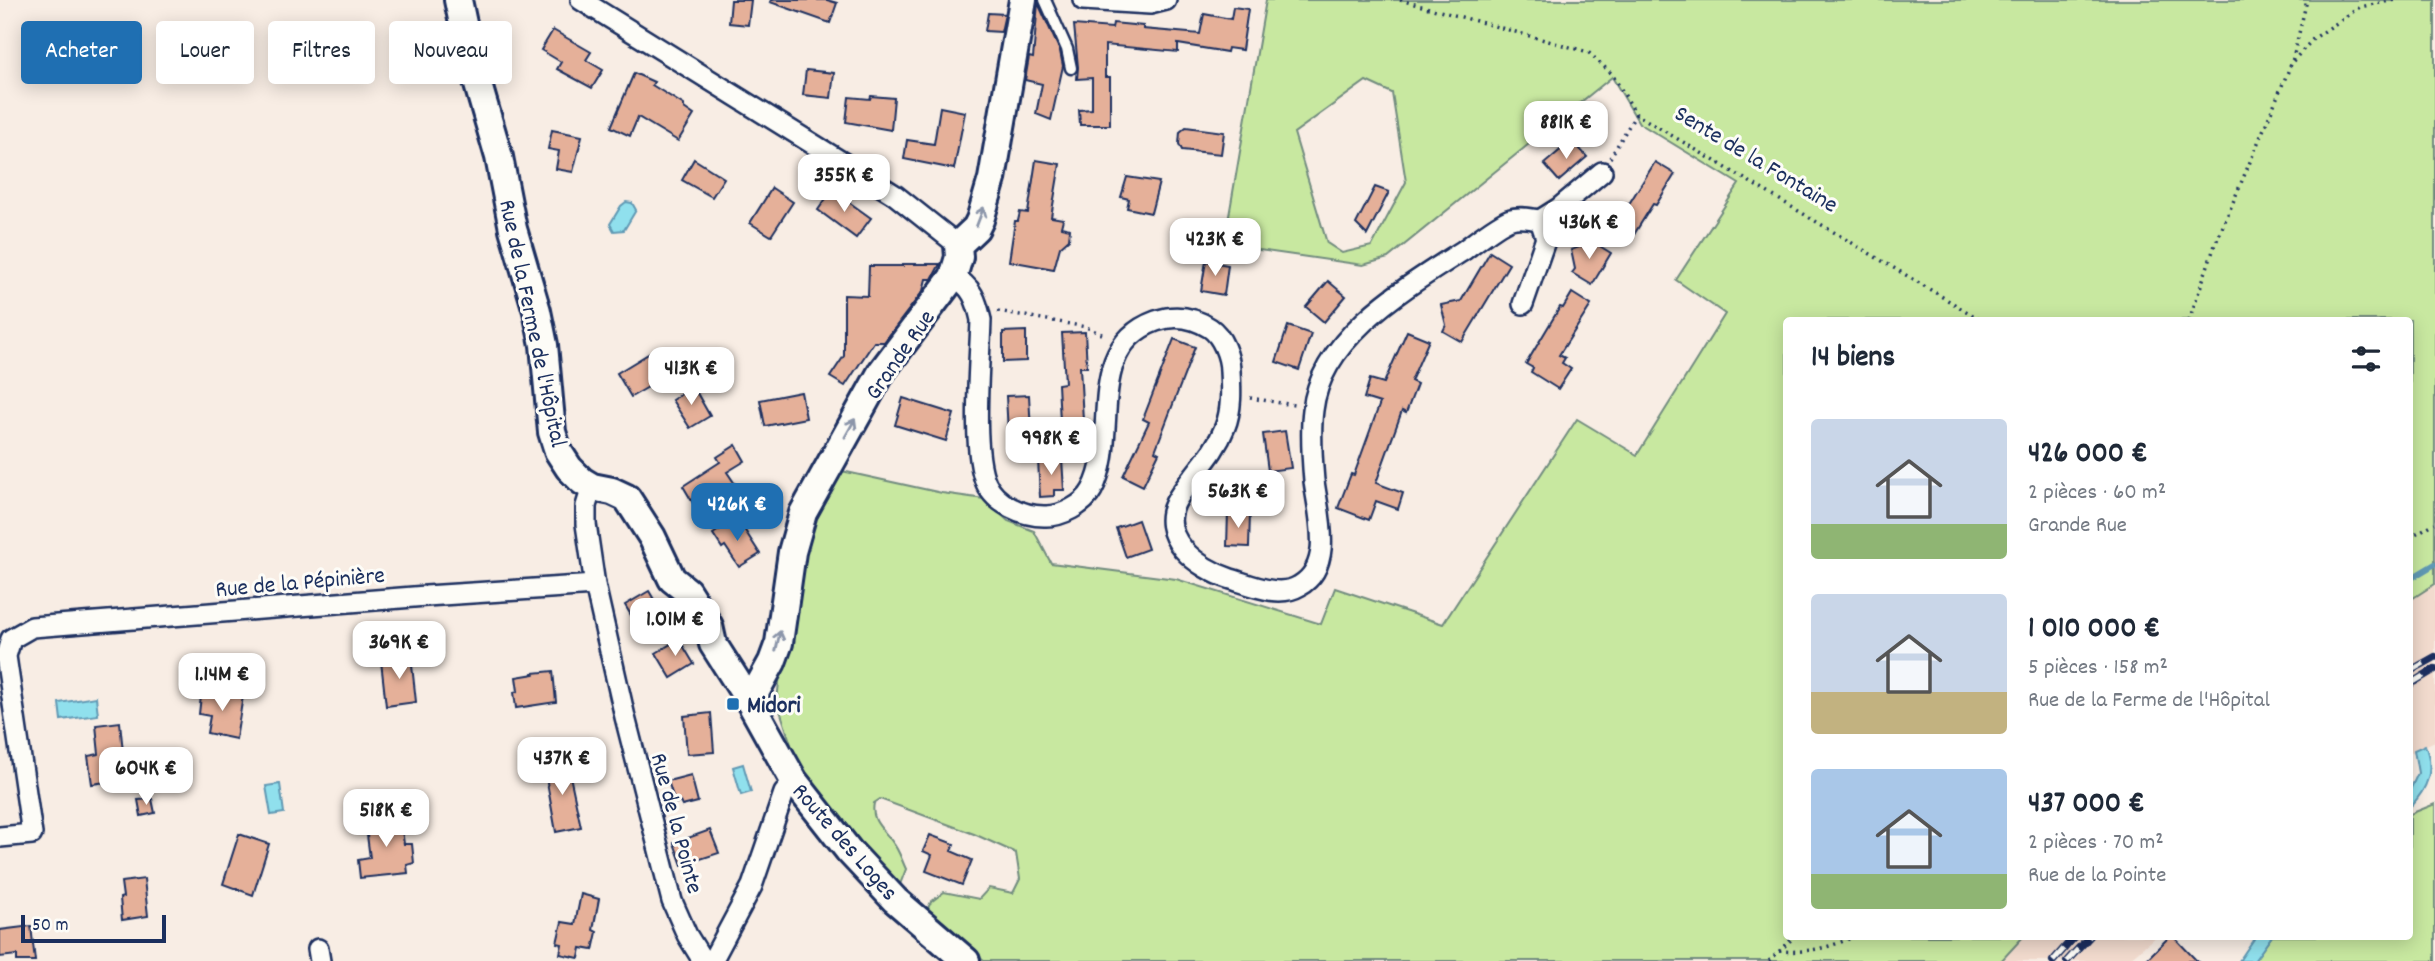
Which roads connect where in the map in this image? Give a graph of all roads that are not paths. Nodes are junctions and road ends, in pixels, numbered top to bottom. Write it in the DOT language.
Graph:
graph roads {
  1 [pos="458,0"];
  2 [pos="581,0"];
  3 [pos="1023,0"];
  4 [pos="1045,0"];
  5 [pos="1083,0"];
  6 [pos="1166,0"];
  7 [pos="1071,68"];
  8 [pos="1602,172"];
  9 [pos="1540,220"];
  10 [pos="958,245"];
  11 [pos="953,277"];
  12 [pos="1522,304"];
  13 [pos="592,487"];
  14 [pos="596,585"];
  15 [pos="750,702"];
  16 [pos="794,781"];
  17 [pos="0,837"];
  18 [pos="703,961"];
  19 [pos="712,961"];
  20 [pos="966,961"];
  1 -- 13 [label="street, Rue de la Ferme de l'Hôpital"];
  2 -- 10 [label="street"];
  10 -- 3 [label="street, one-way"];
  4 -- 7 [label="lane"];
  5 -- 6 [label="street"];
  8 -- 9 [label="street"];
  9 -- 11 [label="street"];
  9 -- 12 [label="street"];
  10 -- 11 [label="street, Grande Rue"];
  15 -- 11 [label="street, Grande Rue, one-way"];
  13 -- 14 [label="street, Rue de la Pointe"];
  13 -- 15 [label="street, Rue de la Ferme de l'Hôpital"];
  14 -- 17 [label="street, Rue de la Pépinière"];
  14 -- 18 [label="street, Rue de la Pointe"];
  15 -- 16 [label="street, Route des Loges"];
  16 -- 19 [label="street"];
  16 -- 20 [label="street, Route des Loges"];
}
